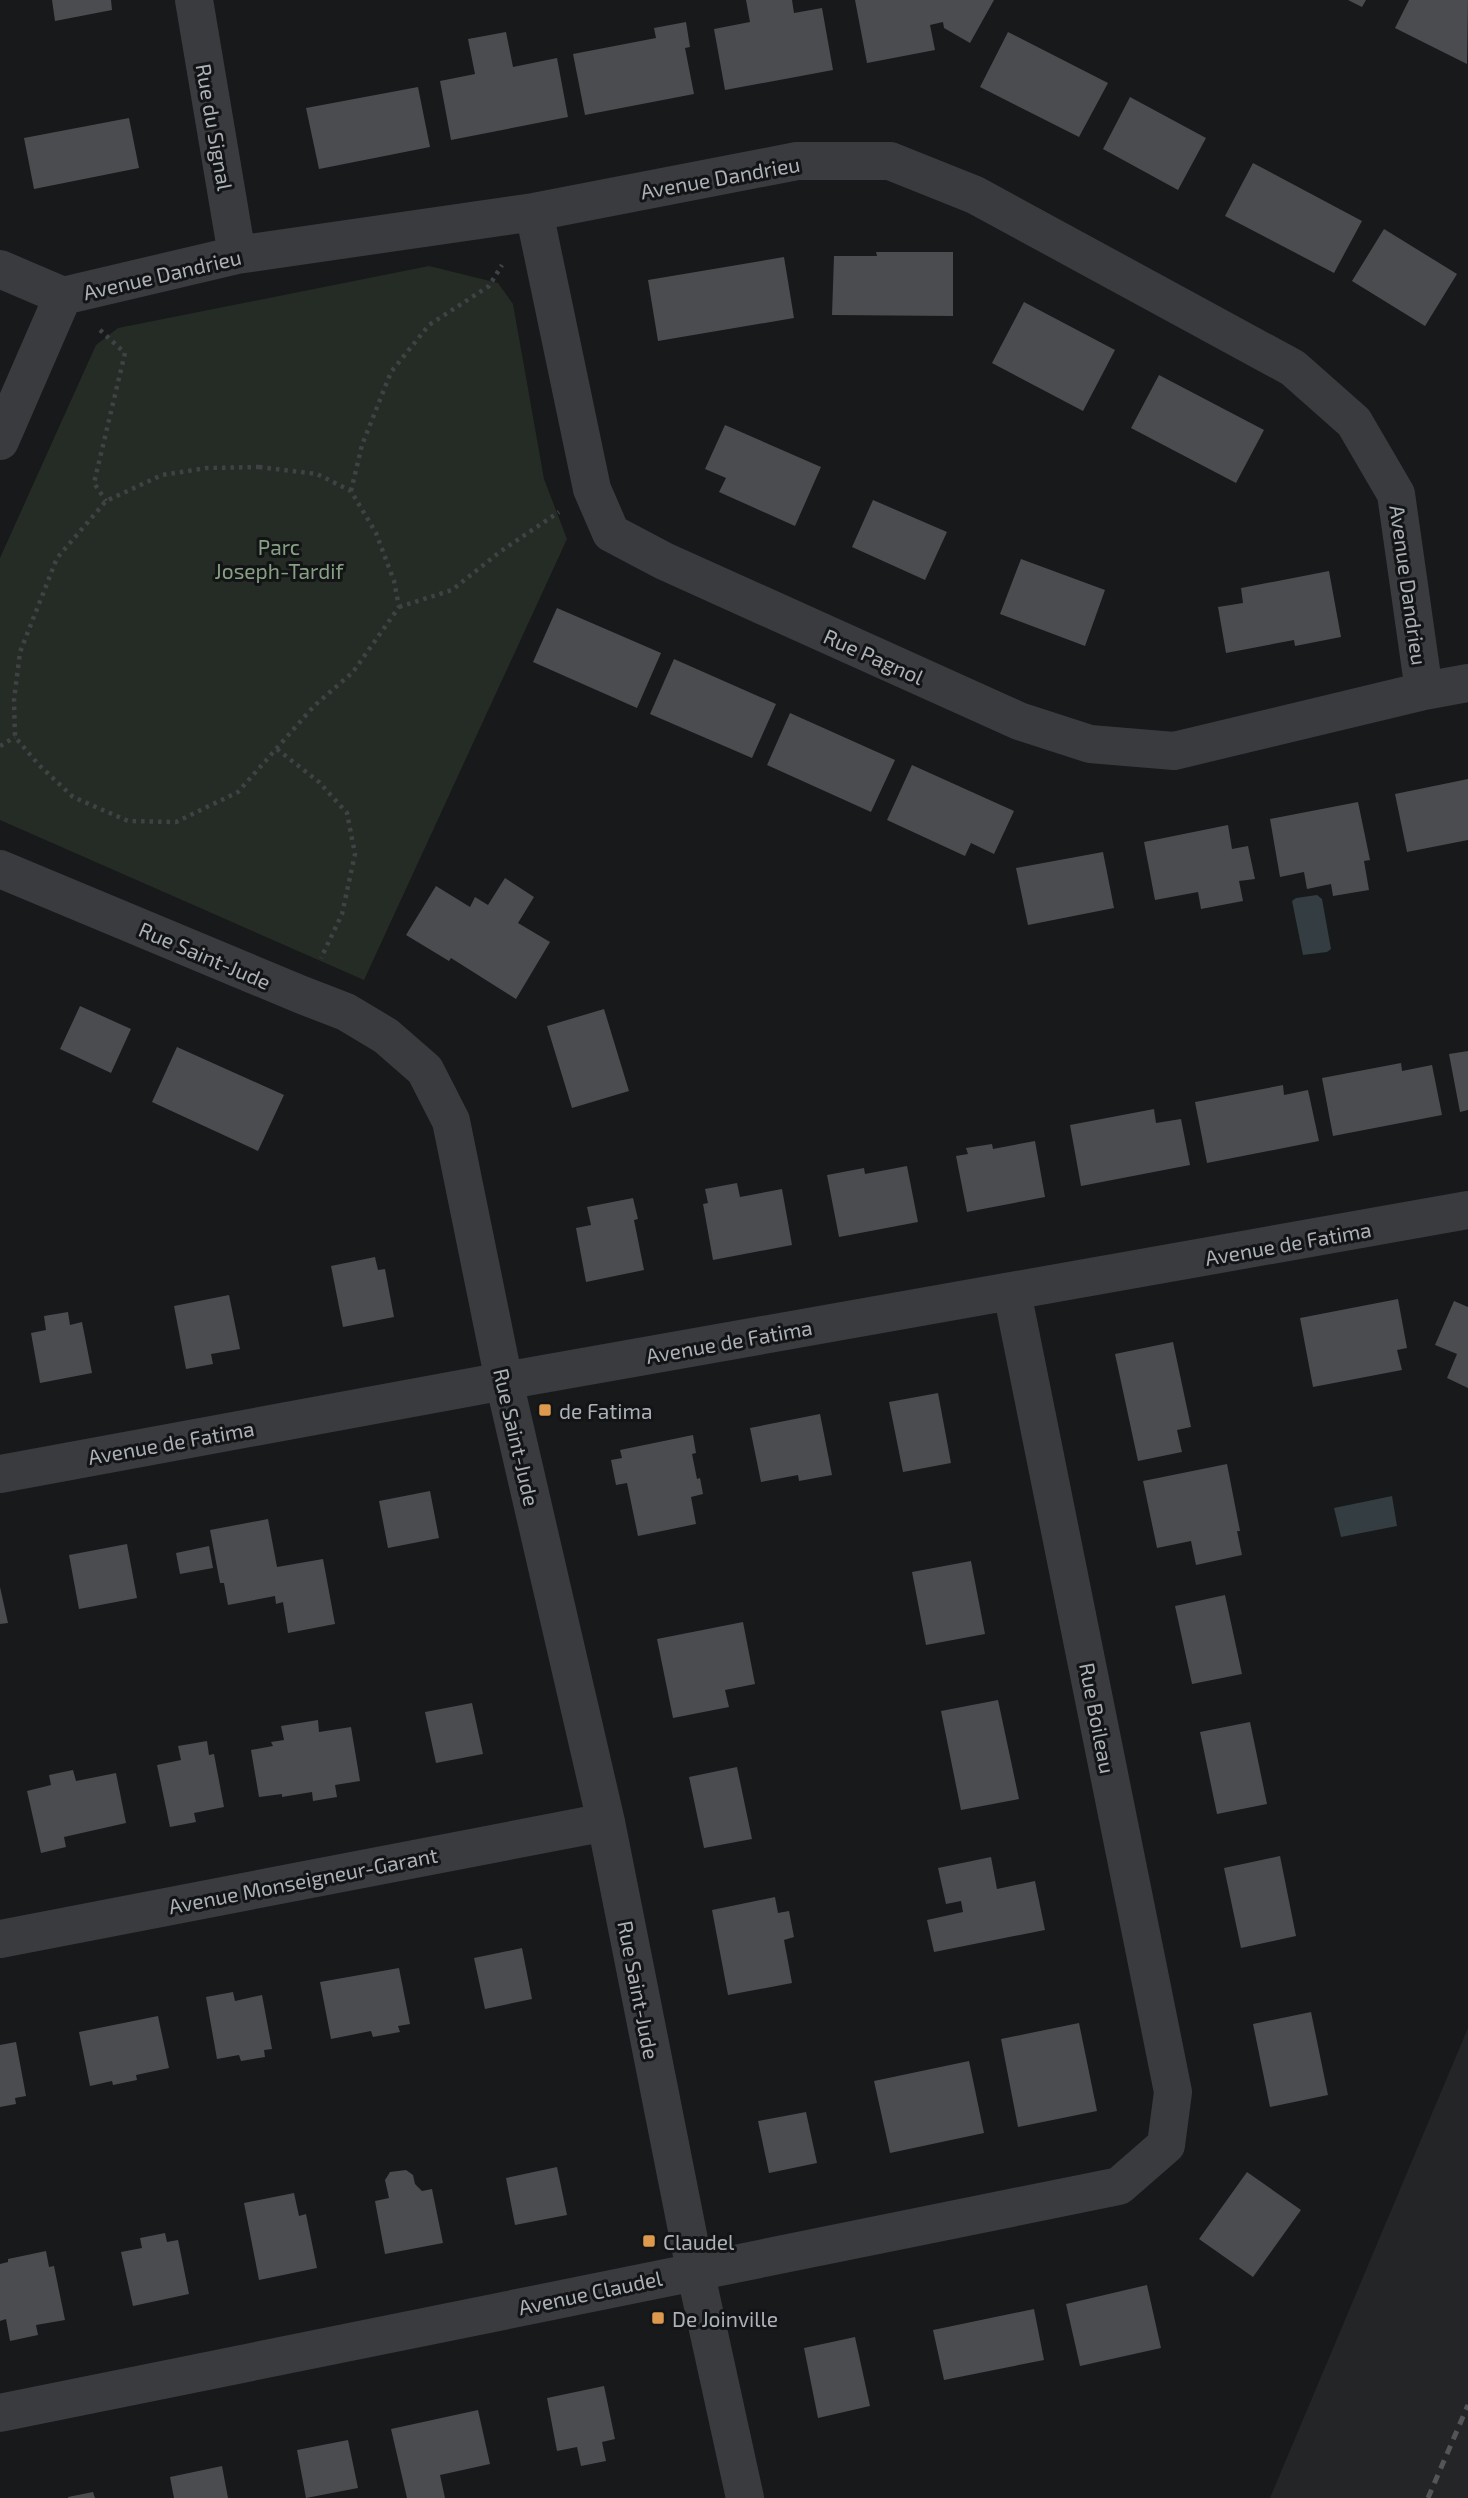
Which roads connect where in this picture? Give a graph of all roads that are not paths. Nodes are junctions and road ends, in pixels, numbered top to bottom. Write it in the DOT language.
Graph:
graph roads {
  1 [pos="194,0"];
  2 [pos="534,212"];
  3 [pos="237,255"];
  4 [pos="0,269"];
  5 [pos="63,296"];
  6 [pos="0,441"];
  7 [pos="1468,683"];
  8 [pos="1424,691"];
  9 [pos="0,869"];
  10 [pos="1465,1214"];
  11 [pos="1012,1292"];
  12 [pos="504,1381"];
  13 [pos="0,1474"];
  14 [pos="606,1822"];
  15 [pos="0,1938"];
  16 [pos="1166,2145"];
  17 [pos="695,2270"];
  18 [pos="0,2413"];
  19 [pos="745,2498"];
  1 -- 3 [label="street, Rue du Signal"];
  2 -- 3 [label="street, Avenue Dandrieu"];
  2 -- 8 [label="street, Avenue Dandrieu"];
  2 -- 8 [label="street, Rue Pagnol"];
  3 -- 5 [label="street, Avenue Dandrieu"];
  4 -- 5 [label="street, Avenue Dandrieu"];
  5 -- 6 [label="street"];
  7 -- 8 [label="street, Rue Pagnol"];
  9 -- 12 [label="street, Rue Saint-Jude"];
  10 -- 11 [label="street, Avenue de Fatima"];
  11 -- 12 [label="street, Avenue de Fatima"];
  11 -- 16 [label="street, Rue Boileau"];
  12 -- 13 [label="street, Avenue de Fatima"];
  12 -- 14 [label="street, Rue Saint-Jude"];
  14 -- 15 [label="street, Avenue Monseigneur-Garant"];
  14 -- 17 [label="street, Rue Saint-Jude"];
  16 -- 17 [label="street, Avenue Claudel"];
  17 -- 18 [label="street, Avenue Claudel"];
  17 -- 19 [label="street, Rue Saint-Jude"];
}
